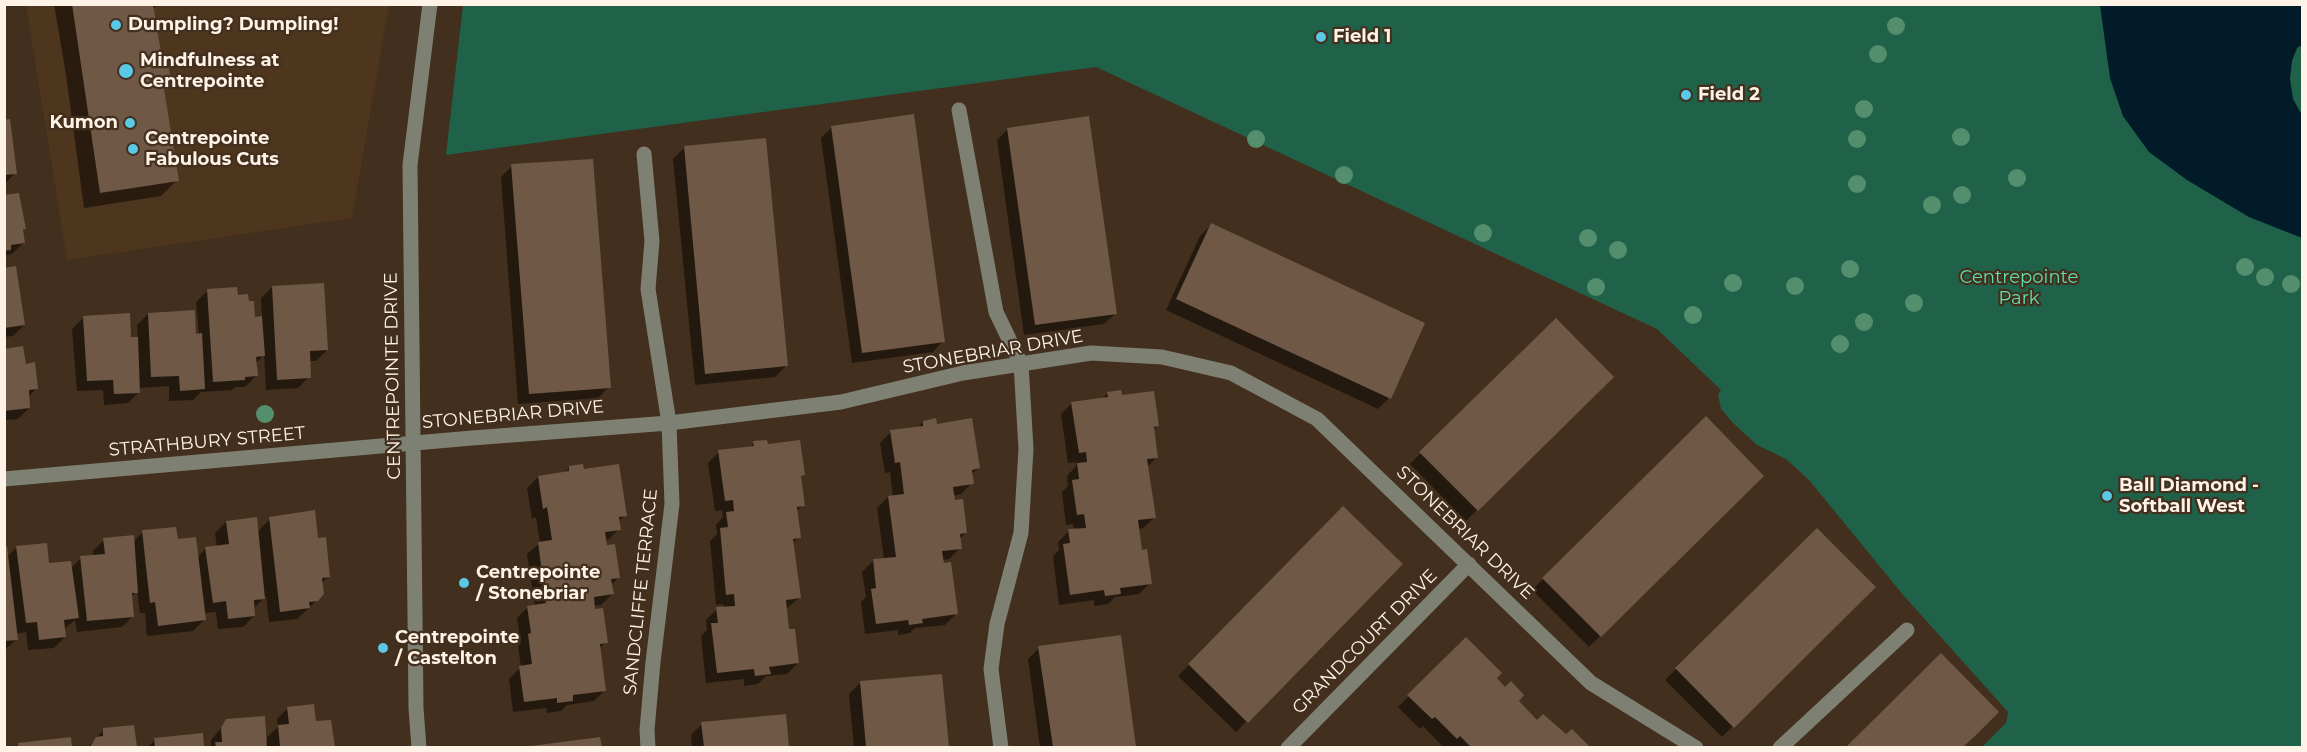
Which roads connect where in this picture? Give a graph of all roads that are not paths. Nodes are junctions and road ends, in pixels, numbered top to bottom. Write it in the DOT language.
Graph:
graph roads {
  1 [pos="430,4"];
  2 [pos="959,110"];
  3 [pos="644,154"];
  4 [pos="1020,364"];
  5 [pos="669,423"];
  6 [pos="413,443"];
  7 [pos="4,479"];
  8 [pos="1469,564"];
  9 [pos="1907,630"];
  10 [pos="419,747"];
  11 [pos="648,747"];
  12 [pos="1001,747"];
  13 [pos="1288,747"];
  14 [pos="1696,747"];
  15 [pos="1780,747"];
  1 -- 6 [label="street, CENTREPOINTE DRIVE"];
  2 -- 4 [label="street"];
  3 -- 5 [label="street, SANDCLIFFE TERRACE"];
  4 -- 5 [label="street, STONEBRIAR DRIVE"];
  4 -- 8 [label="street, STONEBRIAR DRIVE"];
  4 -- 12 [label="street"];
  5 -- 6 [label="street, STONEBRIAR DRIVE"];
  5 -- 11 [label="street, SANDCLIFFE TERRACE"];
  6 -- 7 [label="street, STRATHBURY STREET"];
  6 -- 10 [label="street, CENTREPOINTE DRIVE"];
  8 -- 13 [label="street, GRANDCOURT DRIVE"];
  8 -- 14 [label="street, STONEBRIAR DRIVE"];
  9 -- 15 [label="street"];
}
